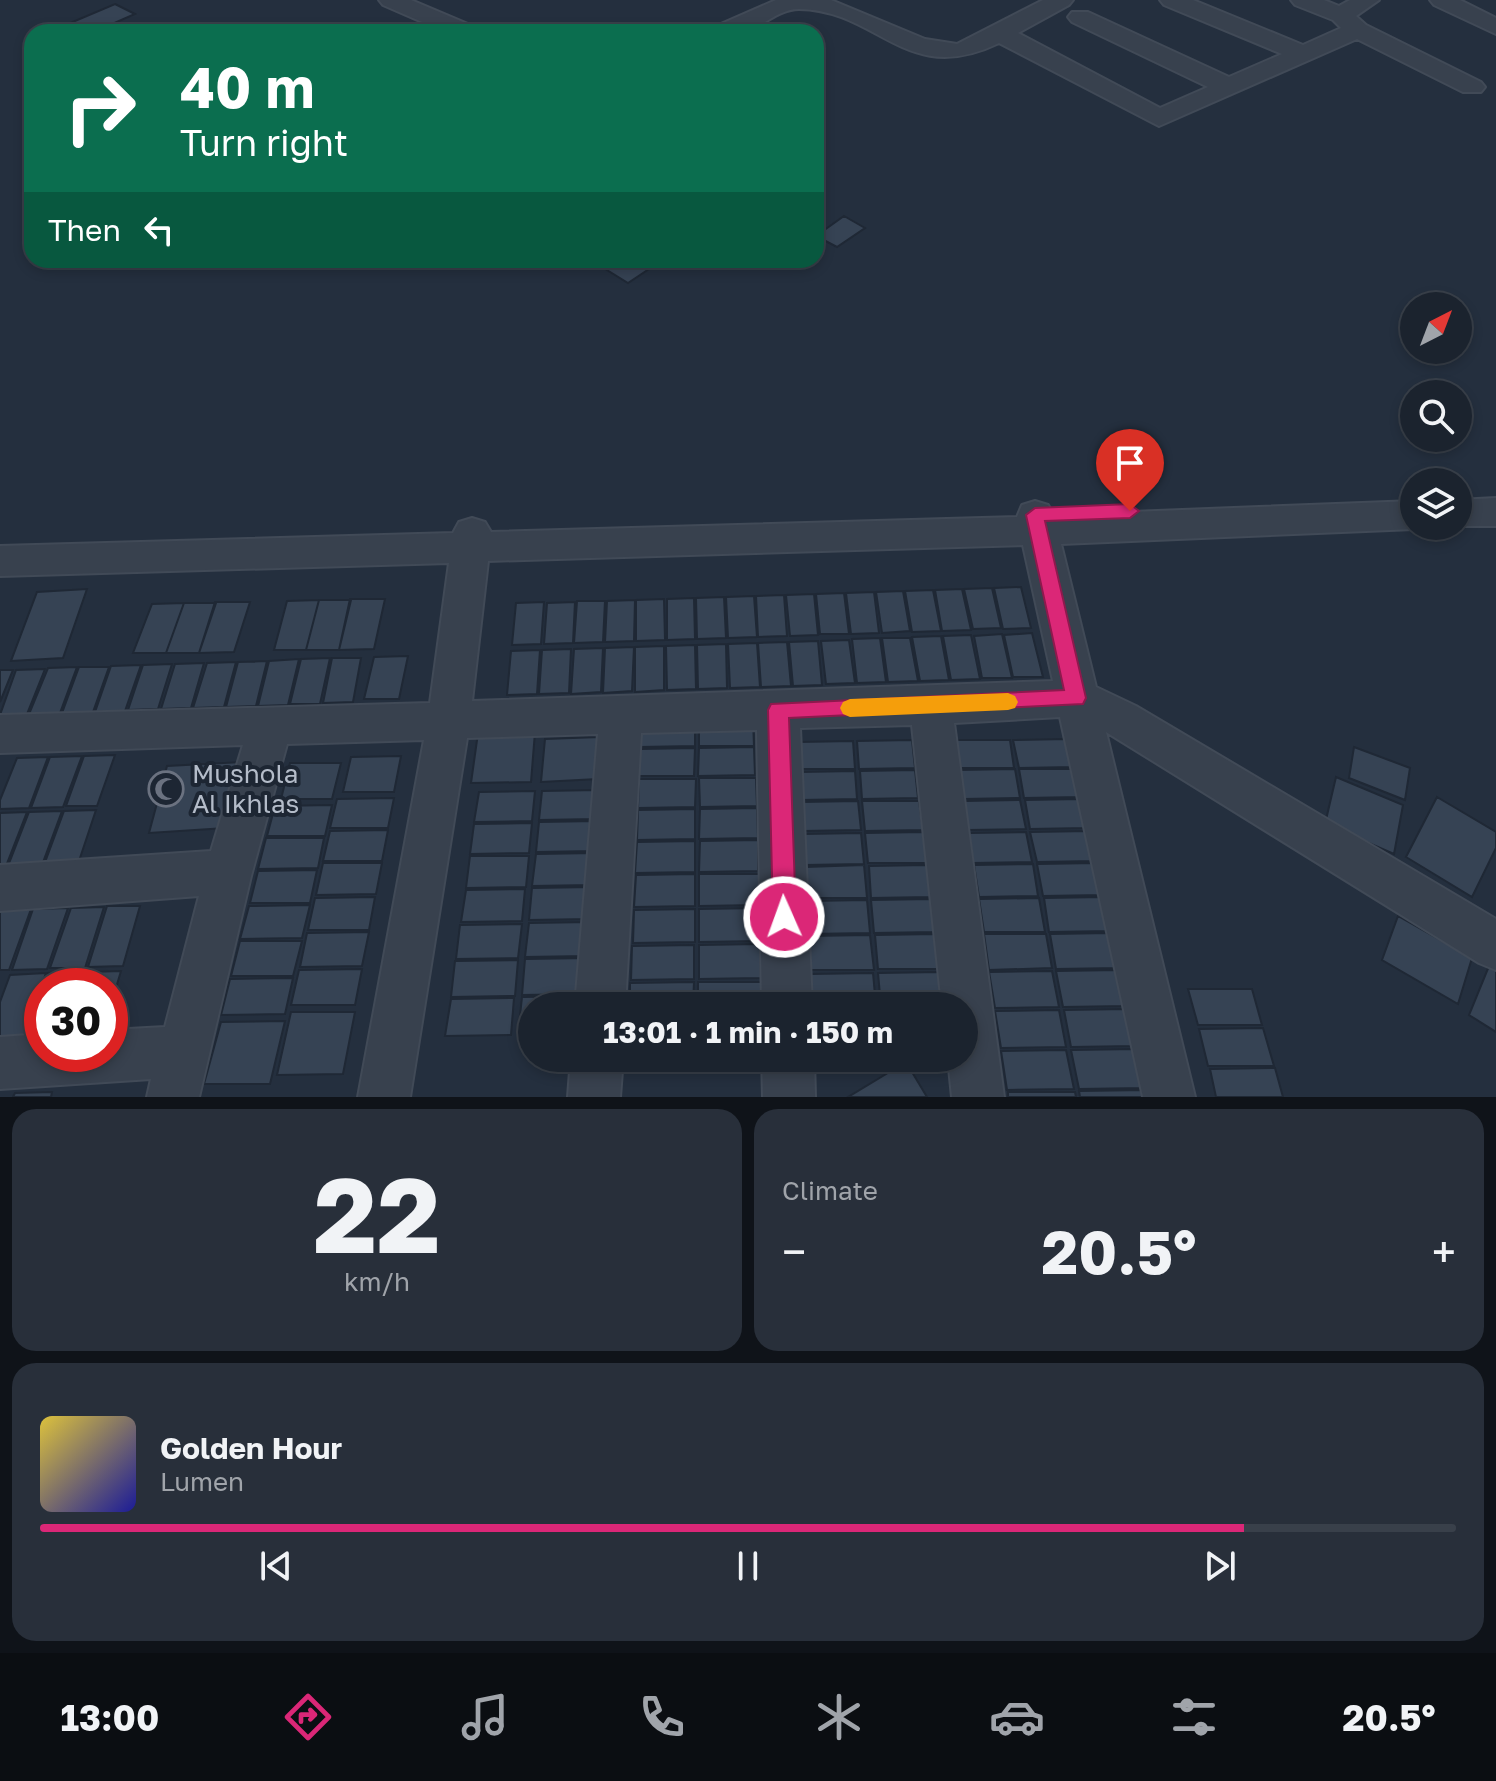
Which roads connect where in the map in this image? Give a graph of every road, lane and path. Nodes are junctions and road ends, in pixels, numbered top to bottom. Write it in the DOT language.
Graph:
graph roads {
  1 [pos="391,0"];
  2 [pos="1061,0"];
  3 [pos="1172,0"];
  4 [pos="1303,0"];
  5 [pos="1367,0"];
  6 [pos="1442,0"];
  7 [pos="1080,17"];
  8 [pos="1349,22"];
  9 [pos="447,24"];
  10 [pos="742,24"];
  11 [pos="1496,27"];
  12 [pos="1008,38"];
  13 [pos="1304,54"];
  14 [pos="1229,87"];
  15 [pos="1472,87"];
  16 [pos="1496,497"];
  17 [pos="1472,498"];
  18 [pos="1400,501"];
  19 [pos="1496,512"];
  20 [pos="1472,513"];
  21 [pos="1400,515"];
  22 [pos="1037,523"];
  23 [pos="471,540"];
  24 [pos="0,543"];
  25 [pos="0,561"];
  26 [pos="1076,698"];
  27 [pos="931,706"];
  28 [pos="778,710"];
  29 [pos="621,714"];
  30 [pos="449,718"];
  31 [pos="271,724"];
  32 [pos="0,734"];
  33 [pos="229,872"];
  34 [pos="0,888"];
  35 [pos="1496,946"];
  36 [pos="601,992"];
  37 [pos="787,992"];
  38 [pos="0,1063"];
  39 [pos="596,1072"];
  40 [pos="788,1072"];
  41 [pos="179,1074"];
  42 [pos="384,1097"];
  43 [pos="594,1097"];
  44 [pos="779,1097"];
  45 [pos="789,1097"];
  46 [pos="978,1097"];
  47 [pos="1169,1097"];
  1 -- 9 [label="street"];
  2 -- 10 [label="street"];
  3 -- 13 [label="street"];
  4 -- 8 [label="street"];
  5 -- 8 [label="street"];
  6 -- 11 [label="street"];
  7 -- 14 [label="street"];
  8 -- 13 [label="street"];
  8 -- 15 [label="street"];
  12 -- 14 [label="street"];
  13 -- 14 [label="street"];
  16 -- 17 [label="street"];
  18 -- 22 [label="street"];
  19 -- 20 [label="street"];
  21 -- 22 [label="street"];
  22 -- 23 [label="street"];
  22 -- 26 [label="street"];
  23 -- 24 [label="street"];
  23 -- 25 [label="street"];
  23 -- 30 [label="street"];
  26 -- 27 [label="street"];
  26 -- 35 [label="street"];
  26 -- 47 [label="street"];
  27 -- 28 [label="street"];
  27 -- 46 [label="street"];
  28 -- 29 [label="street"];
  28 -- 37 [label="street"];
  29 -- 30 [label="street"];
  29 -- 36 [label="street"];
  30 -- 31 [label="street"];
  30 -- 42 [label="street"];
  31 -- 32 [label="street"];
  31 -- 33 [label="street"];
  33 -- 34 [label="street"];
  33 -- 41 [label="street"];
  38 -- 41 [label="street"];
  39 -- 43 [label="street"];
  40 -- 45 [label="street"];
  44 -- 45 [label="street"];
}
